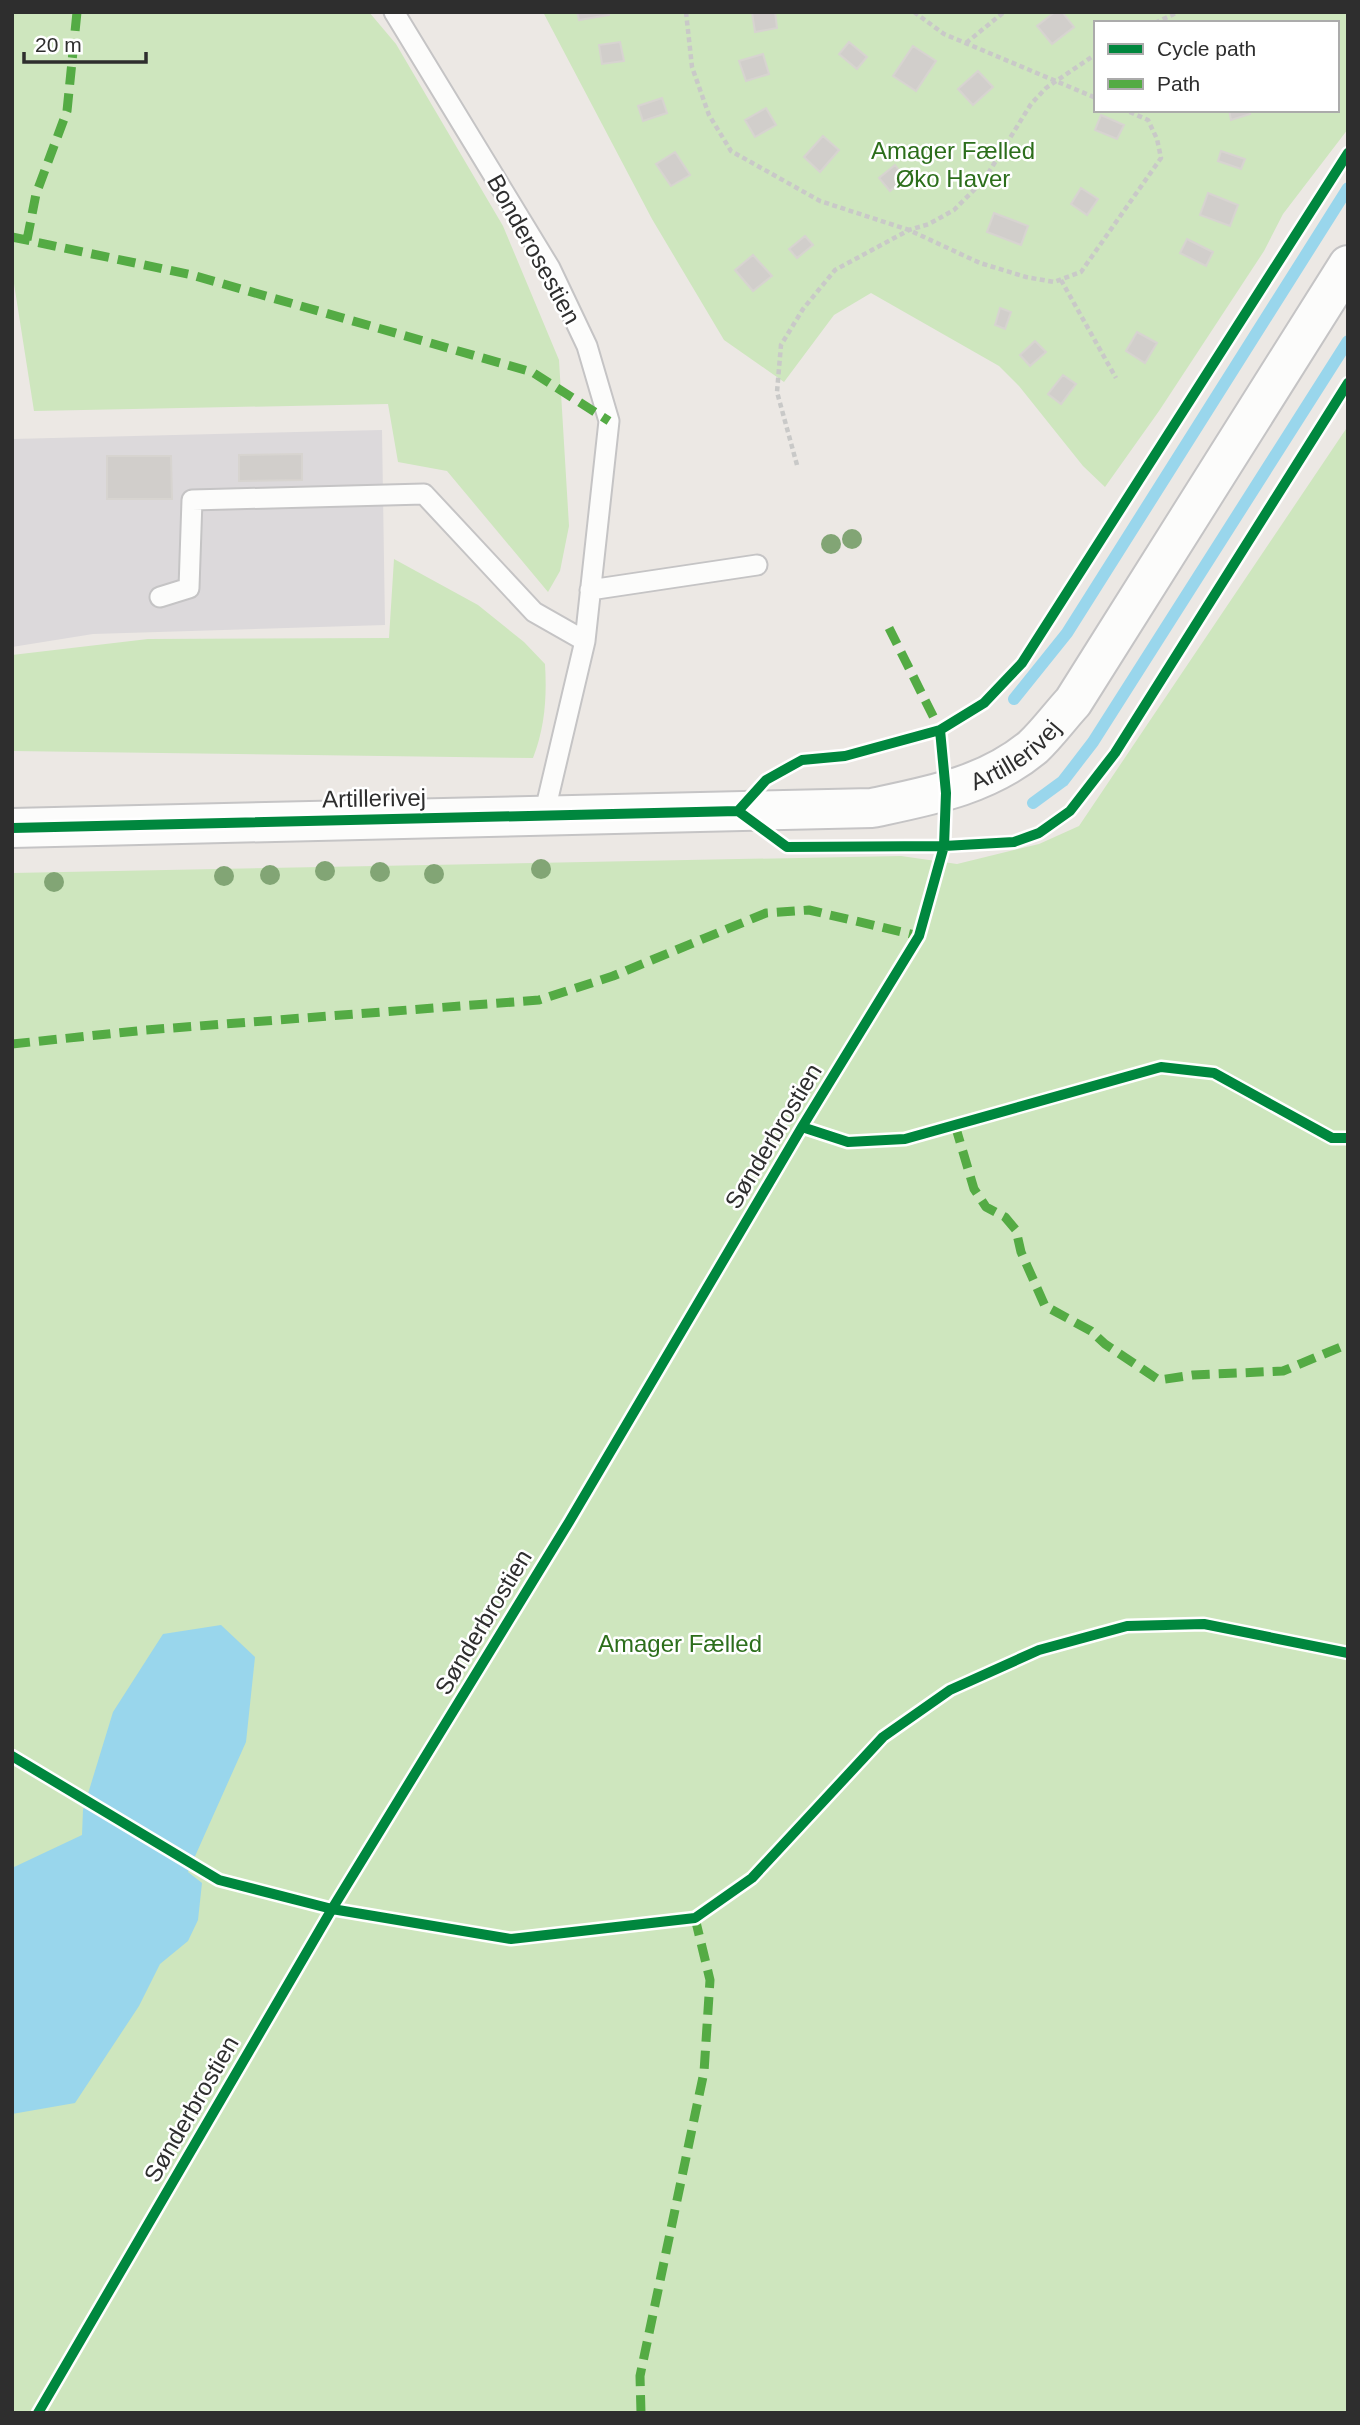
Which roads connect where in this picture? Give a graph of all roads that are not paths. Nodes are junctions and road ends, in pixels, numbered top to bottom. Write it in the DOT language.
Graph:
graph roads {
  1 [pos="394,12"];
  2 [pos="1348,265"];
  3 [pos="757,565"];
  4 [pos="590,590"];
  5 [pos="160,597"];
  6 [pos="585,641"];
  7 [pos="544,815"];
  8 [pos="12,828"];
  1 -- 4 [label="lane, Bonderosestien"];
  2 -- 7 [label="street, Artillerivej"];
  3 -- 4 [label="lane"];
  4 -- 6 [label="lane, Bonderosestien"];
  5 -- 6 [label="lane"];
  6 -- 7 [label="lane, Bonderosestien"];
  7 -- 8 [label="street, Artillerivej"];
}
